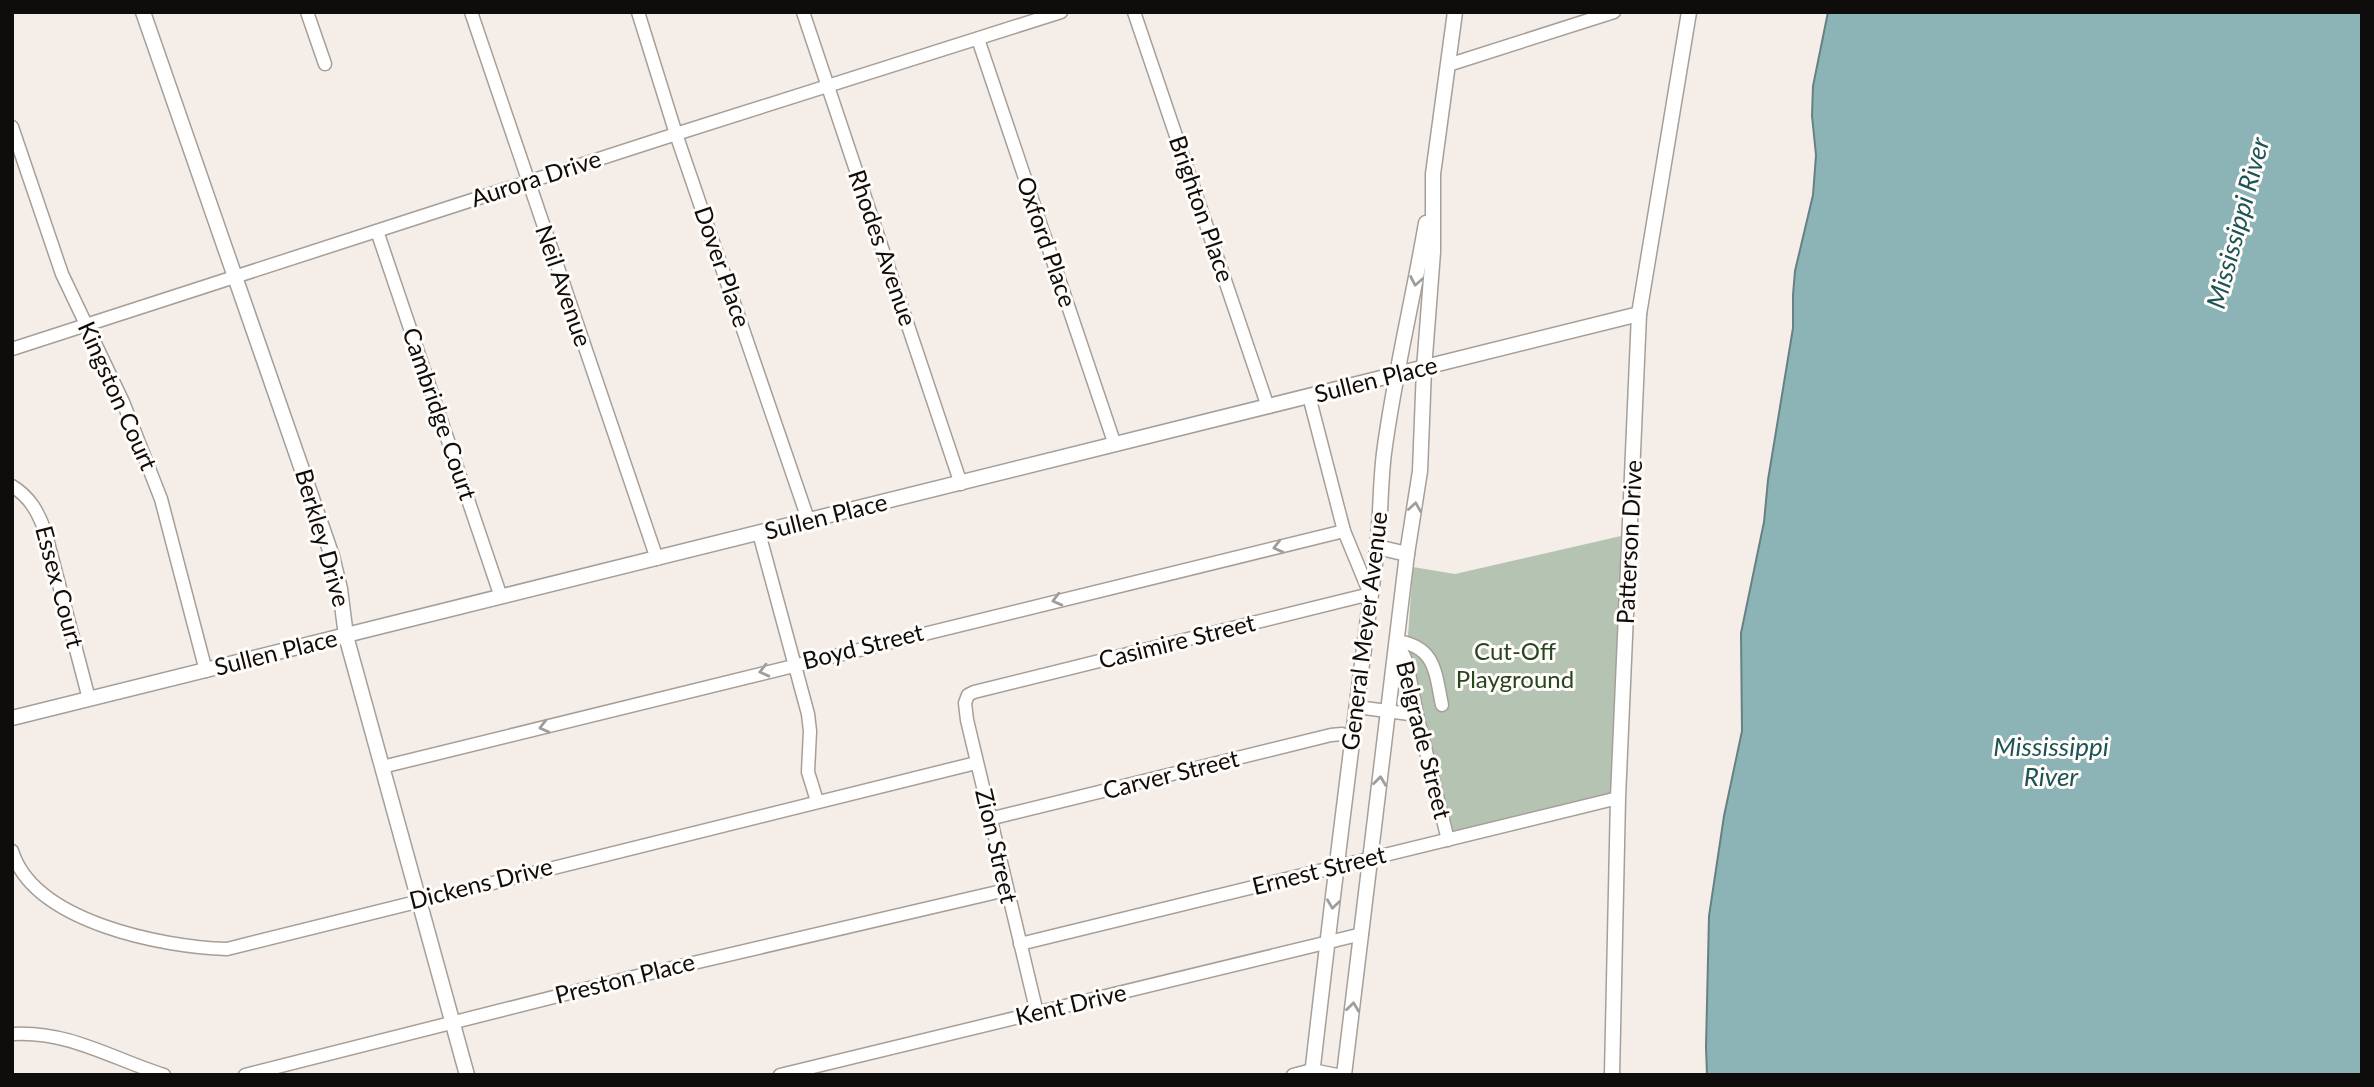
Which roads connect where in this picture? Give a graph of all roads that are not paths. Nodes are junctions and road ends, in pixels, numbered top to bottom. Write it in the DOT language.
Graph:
graph roads {
  1 [pos="143,12"];
  2 [pos="307,12"];
  3 [pos="471,12"];
  4 [pos="638,12"];
  5 [pos="803,12"];
  6 [pos="1061,12"];
  7 [pos="1134,12"];
  8 [pos="1455,12"];
  9 [pos="1614,12"];
  10 [pos="1689,12"];
  11 [pos="978,39"];
  12 [pos="325,64"];
  13 [pos="1448,65"];
  14 [pos="827,86"];
  15 [pos="12,127"];
  16 [pos="676,134"];
  17 [pos="527,182"];
  18 [pos="1432,190"];
  19 [pos="377,231"];
  20 [pos="235,276"];
  21 [pos="1639,314"];
  22 [pos="86,326"];
  23 [pos="12,349"];
  24 [pos="1424,369"];
  25 [pos="1396,374"];
  26 [pos="1309,396"];
  27 [pos="1268,407"];
  28 [pos="1115,445"];
  29 [pos="961,484"];
  30 [pos="12,486"];
  31 [pos="809,522"];
  32 [pos="1344,531"];
  33 [pos="759,533"];
  34 [pos="1377,547"];
  35 [pos="1407,554"];
  36 [pos="657,559"];
  37 [pos="1370,594"];
  38 [pos="501,597"];
  39 [pos="346,636"];
  40 [pos="1397,641"];
  41 [pos="795,664"];
  42 [pos="206,671"];
  43 [pos="984,689"];
  44 [pos="89,699"];
  45 [pos="1442,705"];
  46 [pos="1357,707"];
  47 [pos="1389,713"];
  48 [pos="1417,715"];
  49 [pos="12,718"];
  50 [pos="1352,737"];
  51 [pos="976,763"];
  52 [pos="382,767"];
  53 [pos="1618,798"];
  54 [pos="817,801"];
  55 [pos="989,819"];
  56 [pos="1448,840"];
  57 [pos="12,851"];
  58 [pos="1370,859"];
  59 [pos="1338,866"];
  60 [pos="1006,890"];
  61 [pos="419,900"];
  62 [pos="1362,934"];
  63 [pos="1020,944"];
  64 [pos="1327,944"];
  65 [pos="1037,1013"];
  66 [pos="452,1022"];
  67 [pos="12,1034"];
  68 [pos="1312,1072"];
  69 [pos="164,1075"];
  70 [pos="244,1075"];
  71 [pos="467,1075"];
  72 [pos="780,1075"];
  73 [pos="1293,1075"];
  74 [pos="1337,1075"];
  75 [pos="1345,1075"];
  76 [pos="1612,1075"];
  1 -- 20 [label="street, Berkley Drive"];
  2 -- 12 [label="street"];
  3 -- 17 [label="street, Neil Avenue"];
  4 -- 16 [label="street, Dover Place"];
  5 -- 14 [label="street, Rhodes Avenue"];
  6 -- 11 [label="street, Aurora Drive"];
  7 -- 27 [label="street, Brighton Place"];
  8 -- 13 [label="street, General Meyer Avenue"];
  9 -- 13 [label="street"];
  10 -- 21 [label="street, Patterson Drive"];
  11 -- 14 [label="street, Aurora Drive"];
  11 -- 28 [label="street, Oxford Place"];
  13 -- 18 [label="street, General Meyer Avenue"];
  14 -- 16 [label="street, Aurora Drive"];
  14 -- 29 [label="street, Rhodes Avenue"];
  15 -- 22 [label="street, Kingston Court"];
  16 -- 17 [label="street, Aurora Drive"];
  16 -- 31 [label="street, Dover Place"];
  17 -- 19 [label="street, Aurora Drive"];
  17 -- 36 [label="street, Neil Avenue"];
  18 -- 24 [label="street, General Meyer Avenue"];
  18 -- 25 [label="street, General Meyer Avenue, one-way"];
  19 -- 20 [label="street, Aurora Drive"];
  19 -- 38 [label="street, Cambridge Court"];
  20 -- 22 [label="street, Aurora Drive"];
  20 -- 39 [label="street, Berkley Drive"];
  21 -- 24 [label="street, Sullen Place"];
  21 -- 53 [label="street, Patterson Drive"];
  22 -- 23 [label="street, Aurora Drive"];
  22 -- 42 [label="street, Kingston Court"];
  24 -- 25 [label="street, Sullen Place"];
  35 -- 24 [label="street, General Meyer Avenue, one-way"];
  25 -- 26 [label="street, Sullen Place"];
  25 -- 34 [label="street, General Meyer Avenue"];
  26 -- 27 [label="street, Sullen Place"];
  26 -- 32 [label="street"];
  27 -- 28 [label="street, Sullen Place"];
  28 -- 29 [label="street, Sullen Place"];
  29 -- 31 [label="street, Sullen Place"];
  30 -- 44 [label="street, Essex Court"];
  31 -- 33 [label="street, Sullen Place"];
  32 -- 37 [label="street"];
  32 -- 41 [label="street, Boyd Street, one-way"];
  33 -- 36 [label="street, Sullen Place"];
  33 -- 41 [label="street"];
  34 -- 35 [label="street"];
  34 -- 37 [label="street, General Meyer Avenue"];
  35 -- 40 [label="street, General Meyer Avenue"];
  36 -- 38 [label="street, Sullen Place"];
  37 -- 43 [label="street, Casimire Street"];
  37 -- 46 [label="street, General Meyer Avenue"];
  38 -- 39 [label="street, Sullen Place"];
  39 -- 42 [label="street, Sullen Place"];
  39 -- 52 [label="street, Berkley Drive"];
  40 -- 45 [label="street"];
  40 -- 47 [label="street, General Meyer Avenue"];
  40 -- 48 [label="street, Belgrade Street"];
  41 -- 52 [label="street, Boyd Street, one-way"];
  41 -- 54 [label="street"];
  42 -- 44 [label="street, Sullen Place"];
  43 -- 51 [label="street, Zion Street"];
  44 -- 49 [label="street, Sullen Place"];
  46 -- 47 [label="street"];
  46 -- 50 [label="street, General Meyer Avenue"];
  47 -- 48 [label="street"];
  58 -- 47 [label="street, General Meyer Avenue, one-way"];
  48 -- 56 [label="street, Belgrade Street"];
  50 -- 55 [label="street, Carver Street"];
  50 -- 59 [label="street, General Meyer Avenue"];
  51 -- 54 [label="street, Dickens Drive"];
  51 -- 55 [label="street, Zion Street"];
  52 -- 61 [label="street, Berkley Drive"];
  53 -- 56 [label="street, Ernest Street"];
  53 -- 76 [label="street, Patterson Drive"];
  54 -- 61 [label="street, Dickens Drive"];
  55 -- 60 [label="street, Zion Street"];
  56 -- 58 [label="street, Ernest Street"];
  57 -- 61 [label="street, Dickens Drive"];
  58 -- 59 [label="street, Ernest Street"];
  58 -- 62 [label="street, General Meyer Avenue"];
  59 -- 63 [label="street, Ernest Street"];
  59 -- 64 [label="street, General Meyer Avenue, one-way"];
  60 -- 63 [label="street, Zion Street"];
  60 -- 66 [label="street, Preston Place"];
  61 -- 66 [label="street, Berkley Drive"];
  62 -- 64 [label="street, Kent Drive"];
  75 -- 62 [label="street, General Meyer Avenue, one-way"];
  63 -- 65 [label="street, Zion Street"];
  64 -- 65 [label="street, Kent Drive"];
  64 -- 68 [label="street, General Meyer Avenue"];
  65 -- 72 [label="street, Kent Drive"];
  66 -- 70 [label="street, Preston Place"];
  66 -- 71 [label="street, Berkley Drive"];
  67 -- 69 [label="street"];
  68 -- 73 [label="street"];
  68 -- 74 [label="street"];
}
